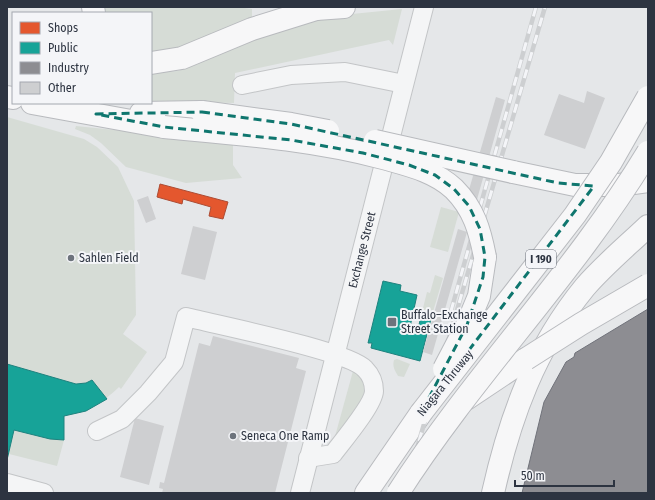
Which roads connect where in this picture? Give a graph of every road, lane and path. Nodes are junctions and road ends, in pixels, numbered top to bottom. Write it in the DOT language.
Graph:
graph roads {
  1 [pos="289,7"];
  2 [pos="344,7"];
  3 [pos="424,7"];
  4 [pos="316,9"];
  5 [pos="152,63"];
  6 [pos="404,84"];
  7 [pos="242,85"];
  8 [pos="648,97"];
  9 [pos="37,104"];
  10 [pos="96,114"];
  11 [pos="648,152"];
  12 [pos="648,181"];
  13 [pos="648,226"];
  14 [pos="648,285"];
  15 [pos="335,354"];
  16 [pos="464,401"];
  17 [pos="421,413"];
  18 [pos="97,431"];
  19 [pos="308,458"];
  20 [pos="7,483"];
  21 [pos="44,493"];
  22 [pos="300,493"];
  23 [pos="366,493"];
  24 [pos="398,493"];
  25 [pos="493,493"];
  1 -- 4 [label="highway"];
  2 -- 4 [label="highway"];
  3 -- 6 [label="street, Exchange Street"];
  4 -- 5 [label="highway"];
  6 -- 7 [label="street"];
  6 -- 15 [label="street, Exchange Street"];
  8 -- 17 [label="highway, Niagara Thruway / I 190, bridge"];
  9 -- 10 [label="highway"];
  10 -- 12 [label="highway, bridge"];
  10 -- 17 [label="highway, bridge"];
  11 -- 16 [label="highway, Niagara Thruway / I 190, bridge"];
  13 -- 25 [label="highway, bridge"];
  14 -- 16 [label="highway, bridge"];
  15 -- 18 [label="street"];
  15 -- 19 [label="street, Exchange Street"];
  15 -- 19 [label="street"];
  16 -- 24 [label="highway, Niagara Thruway / I 190, bridge"];
  17 -- 23 [label="highway, Niagara Thruway / I 190"];
  19 -- 22 [label="street, Exchange Street"];
  20 -- 21 [label="street"];
}
